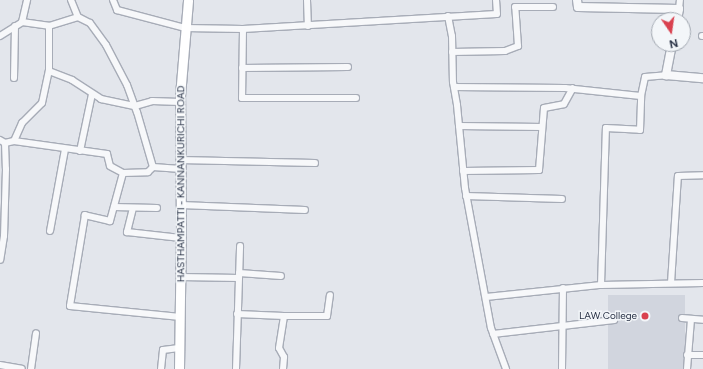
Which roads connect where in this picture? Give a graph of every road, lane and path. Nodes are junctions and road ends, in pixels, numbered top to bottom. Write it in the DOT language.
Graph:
graph roads {
  1 [pos="27,0"];
  2 [pos="71,0"];
  3 [pos="113,0"];
  4 [pos="188,0"];
  5 [pos="307,0"];
  6 [pos="496,0"];
  7 [pos="577,0"];
  8 [pos="680,0"];
  9 [pos="524,3"];
  10 [pos="553,7"];
  11 [pos="679,9"];
  12 [pos="678,12"];
  13 [pos="448,16"];
  14 [pos="78,17"];
  15 [pos="22,22"];
  16 [pos="15,26"];
  17 [pos="49,26"];
  18 [pos="308,26"];
  19 [pos="185,28"];
  20 [pos="242,29"];
  21 [pos="0,36"];
  22 [pos="452,52"];
  23 [pos="670,52"];
  24 [pos="348,67"];
  25 [pos="242,68"];
  26 [pos="49,71"];
  27 [pos="666,76"];
  28 [pos="14,78"];
  29 [pos="703,78"];
  30 [pos="454,87"];
  31 [pos="573,88"];
  32 [pos="92,94"];
  33 [pos="641,96"];
  34 [pos="356,98"];
  35 [pos="180,102"];
  36 [pos="135,106"];
  37 [pos="459,126"];
  38 [pos="542,127"];
  39 [pos="14,140"];
  40 [pos="2,142"];
  41 [pos="65,149"];
  42 [pos="80,151"];
  43 [pos="3,160"];
  44 [pos="315,163"];
  45 [pos="181,165"];
  46 [pos="153,166"];
  47 [pos="463,171"];
  48 [pos="123,173"];
  49 [pos="703,175"];
  50 [pos="466,196"];
  51 [pos="562,199"];
  52 [pos="181,205"];
  53 [pos="114,207"];
  54 [pos="133,208"];
  55 [pos="157,208"];
  56 [pos="304,210"];
  57 [pos="50,231"];
  58 [pos="181,238"];
  59 [pos="240,246"];
  60 [pos="0,260"];
  61 [pos="239,275"];
  62 [pos="281,276"];
  63 [pos="181,277"];
  64 [pos="671,283"];
  65 [pos="703,283"];
  66 [pos="601,285"];
  67 [pos="563,288"];
  68 [pos="330,295"];
  69 [pos="486,297"];
  70 [pos="237,314"];
  71 [pos="284,316"];
  72 [pos="180,317"];
  73 [pos="682,318"];
  74 [pos="691,319"];
  75 [pos="614,320"];
  76 [pos="703,320"];
  77 [pos="562,326"];
  78 [pos="36,333"];
  79 [pos="493,334"];
  80 [pos="179,348"];
  81 [pos="687,355"];
  82 [pos="703,355"];
  83 [pos="0,366"];
  84 [pos="22,369"];
  85 [pos="31,369"];
  86 [pos="161,369"];
  87 [pos="179,369"];
  88 [pos="236,369"];
  89 [pos="283,369"];
  90 [pos="506,369"];
  91 [pos="562,369"];
  92 [pos="687,369"];
  1 -- 15 [label="street"];
  2 -- 14 [label="street"];
  3 -- 19 [label="street"];
  4 -- 19 [label="main road, HASTHAMPATTI - KANNANKURICHI ROAD"];
  5 -- 18 [label="street"];
  6 -- 13 [label="street"];
  7 -- 11 [label="street"];
  8 -- 11 [label="street"];
  9 -- 10 [label="street"];
  9 -- 22 [label="street"];
  11 -- 12 [label="street"];
  13 -- 18 [label="street"];
  13 -- 22 [label="street"];
  14 -- 17 [label="street"];
  14 -- 36 [label="street"];
  15 -- 16 [label="street"];
  15 -- 17 [label="street"];
  16 -- 21 [label="street"];
  16 -- 28 [label="street"];
  17 -- 26 [label="street"];
  18 -- 20 [label="street"];
  19 -- 20 [label="street"];
  19 -- 35 [label="main road, HASTHAMPATTI - KANNANKURICHI ROAD"];
  20 -- 25 [label="street"];
  22 -- 30 [label="street"];
  23 -- 27 [label="street"];
  24 -- 25 [label="street"];
  25 -- 34 [label="street"];
  26 -- 32 [label="street"];
  26 -- 39 [label="street"];
  27 -- 29 [label="street"];
  27 -- 33 [label="street"];
  30 -- 31 [label="street"];
  30 -- 37 [label="street"];
  31 -- 33 [label="street"];
  31 -- 38 [label="street"];
  32 -- 36 [label="street"];
  32 -- 42 [label="street"];
  33 -- 66 [label="street"];
  35 -- 36 [label="street"];
  35 -- 45 [label="main road, HASTHAMPATTI - KANNANKURICHI ROAD"];
  36 -- 46 [label="street"];
  37 -- 38 [label="street"];
  37 -- 47 [label="street"];
  38 -- 47 [label="street"];
  39 -- 40 [label="street"];
  39 -- 41 [label="street"];
  40 -- 43 [label="street"];
  41 -- 42 [label="street"];
  41 -- 57 [label="street"];
  42 -- 48 [label="street"];
  43 -- 60 [label="street"];
  44 -- 45 [label="street"];
  45 -- 46 [label="street"];
  45 -- 52 [label="main road, HASTHAMPATTI - KANNANKURICHI ROAD"];
  46 -- 48 [label="street"];
  47 -- 50 [label="street"];
  48 -- 53 [label="street"];
  49 -- 64 [label="street"];
  50 -- 51 [label="street"];
  50 -- 69 [label="street"];
  52 -- 56 [label="street"];
  52 -- 58 [label="main road, HASTHAMPATTI - KANNANKURICHI ROAD"];
  53 -- 54 [label="street"];
  53 -- 72 [label="street"];
  54 -- 55 [label="street"];
  54 -- 58 [label="street"];
  58 -- 63 [label="main road, HASTHAMPATTI - KANNANKURICHI ROAD"];
  59 -- 61 [label="street"];
  61 -- 62 [label="street"];
  61 -- 63 [label="street"];
  61 -- 70 [label="street"];
  63 -- 72 [label="main road, HASTHAMPATTI - KANNANKURICHI ROAD"];
  64 -- 65 [label="street"];
  64 -- 66 [label="street"];
  66 -- 67 [label="street"];
  67 -- 69 [label="street"];
  67 -- 77 [label="street"];
  68 -- 71 [label="street"];
  69 -- 79 [label="street"];
  70 -- 71 [label="street"];
  70 -- 88 [label="street"];
  71 -- 89 [label="street"];
  72 -- 80 [label="main road, HASTHAMPATTI - KANNANKURICHI ROAD"];
  73 -- 74 [label="street"];
  74 -- 76 [label="street"];
  74 -- 81 [label="street"];
  75 -- 77 [label="street"];
  77 -- 79 [label="street"];
  77 -- 91 [label="street"];
  78 -- 85 [label="street"];
  79 -- 90 [label="street"];
  80 -- 86 [label="street"];
  80 -- 87 [label="main road, HASTHAMPATTI - KANNANKURICHI ROAD"];
  81 -- 82 [label="street"];
  81 -- 92 [label="street"];
  83 -- 84 [label="street"];
}
